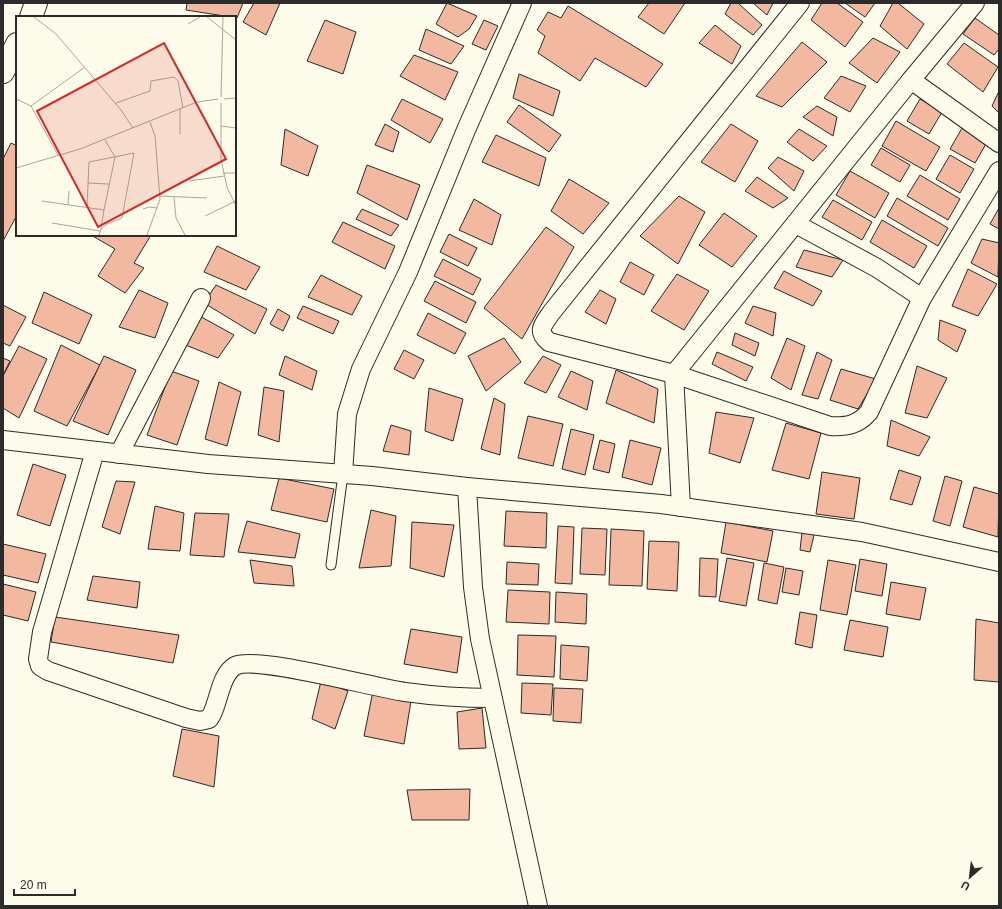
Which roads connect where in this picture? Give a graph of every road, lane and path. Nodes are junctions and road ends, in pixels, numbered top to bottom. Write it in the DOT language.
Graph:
graph roads {
  1 [pos="36,3"];
  2 [pos="522,3"];
  3 [pos="800,3"];
  4 [pos="975,3"];
  5 [pos="31,16"];
  6 [pos="16,46"];
  7 [pos="3,72"];
  8 [pos="911,80"];
  9 [pos="999,142"];
  10 [pos="999,171"];
  11 [pos="796,224"];
  12 [pos="201,298"];
  13 [pos="922,298"];
  14 [pos="674,374"];
  15 [pos="3,440"];
  16 [pos="95,451"];
  17 [pos="119,454"];
  18 [pos="343,474"];
  19 [pos="467,487"];
  20 [pos="681,507"];
  21 [pos="999,562"];
  22 [pos="331,565"];
  23 [pos="492,698"];
  24 [pos="538,906"];
  1 -- 5 [label="main road"];
  2 -- 18 [label="street"];
  3 -- 14 [label="street"];
  4 -- 8 [label="street"];
  6 -- 7 [label="main road"];
  8 -- 9 [label="street"];
  8 -- 11 [label="street"];
  10 -- 13 [label="street"];
  11 -- 13 [label="street"];
  11 -- 14 [label="street"];
  12 -- 17 [label="street"];
  13 -- 14 [label="street"];
  14 -- 20 [label="street"];
  15 -- 16 [label="street"];
  16 -- 17 [label="street"];
  16 -- 23 [label="street"];
  17 -- 18 [label="street"];
  18 -- 19 [label="street"];
  18 -- 22 [label="lane"];
  19 -- 20 [label="street"];
  19 -- 23 [label="street"];
  20 -- 21 [label="street"];
  23 -- 24 [label="street"];
}
